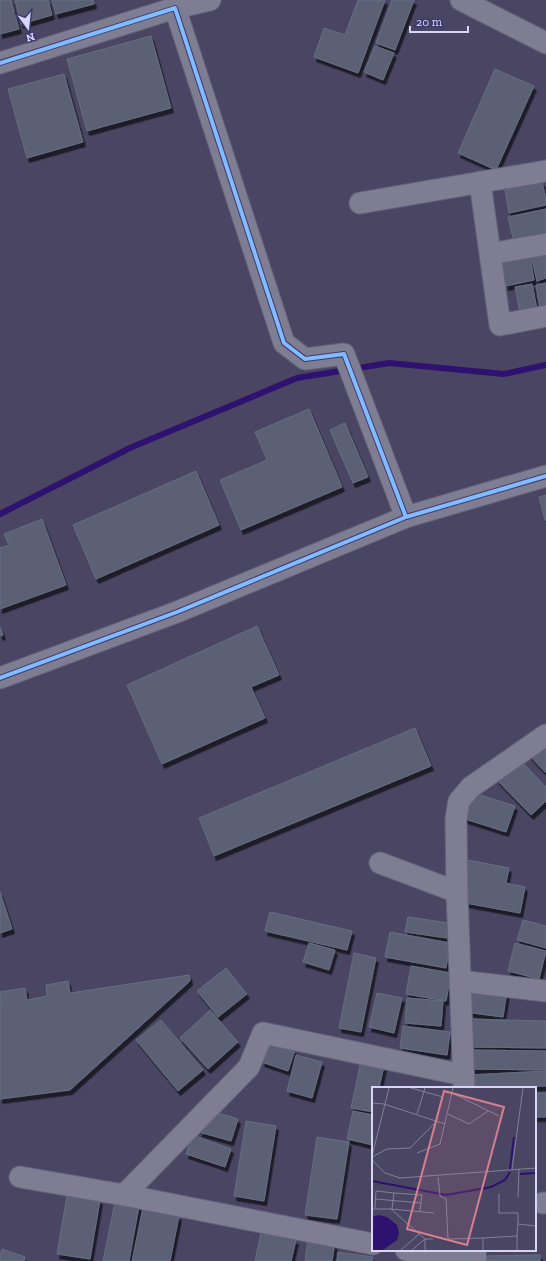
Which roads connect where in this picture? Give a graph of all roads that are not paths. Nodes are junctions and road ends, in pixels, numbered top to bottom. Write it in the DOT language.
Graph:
graph roads {
  1 [pos="210,0"];
  2 [pos="461,0"];
  3 [pos="175,8"];
  4 [pos="546,43"];
  5 [pos="0,63"];
  6 [pos="546,171"];
  7 [pos="480,182"];
  8 [pos="360,203"];
  9 [pos="546,244"];
  10 [pos="490,254"];
  11 [pos="546,316"];
  12 [pos="546,476"];
  13 [pos="406,517"];
  14 [pos="0,678"];
  15 [pos="546,735"];
  16 [pos="380,863"];
  17 [pos="457,892"];
  18 [pos="460,981"];
  19 [pos="544,986"];
  20 [pos="464,1082"];
  21 [pos="20,1177"];
  22 [pos="124,1195"];
  23 [pos="372,1244"];
  24 [pos="411,1251"];
  25 [pos="475,1251"];
  26 [pos="462,1261"];
  27 [pos="476,1261"];
  1 -- 3 [label="street"];
  2 -- 4 [label="street"];
  3 -- 5 [label="street"];
  3 -- 13 [label="street"];
  6 -- 7 [label="street"];
  7 -- 8 [label="street"];
  7 -- 10 [label="street"];
  9 -- 10 [label="street"];
  10 -- 11 [label="street"];
  12 -- 13 [label="street"];
  13 -- 14 [label="street"];
  15 -- 17 [label="street"];
  16 -- 17 [label="street"];
  17 -- 18 [label="street"];
  18 -- 19 [label="street"];
  18 -- 20 [label="street"];
  20 -- 22 [label="street"];
  21 -- 22 [label="street"];
  22 -- 23 [label="street"];
  24 -- 26 [label="street"];
  25 -- 27 [label="street"];
}
